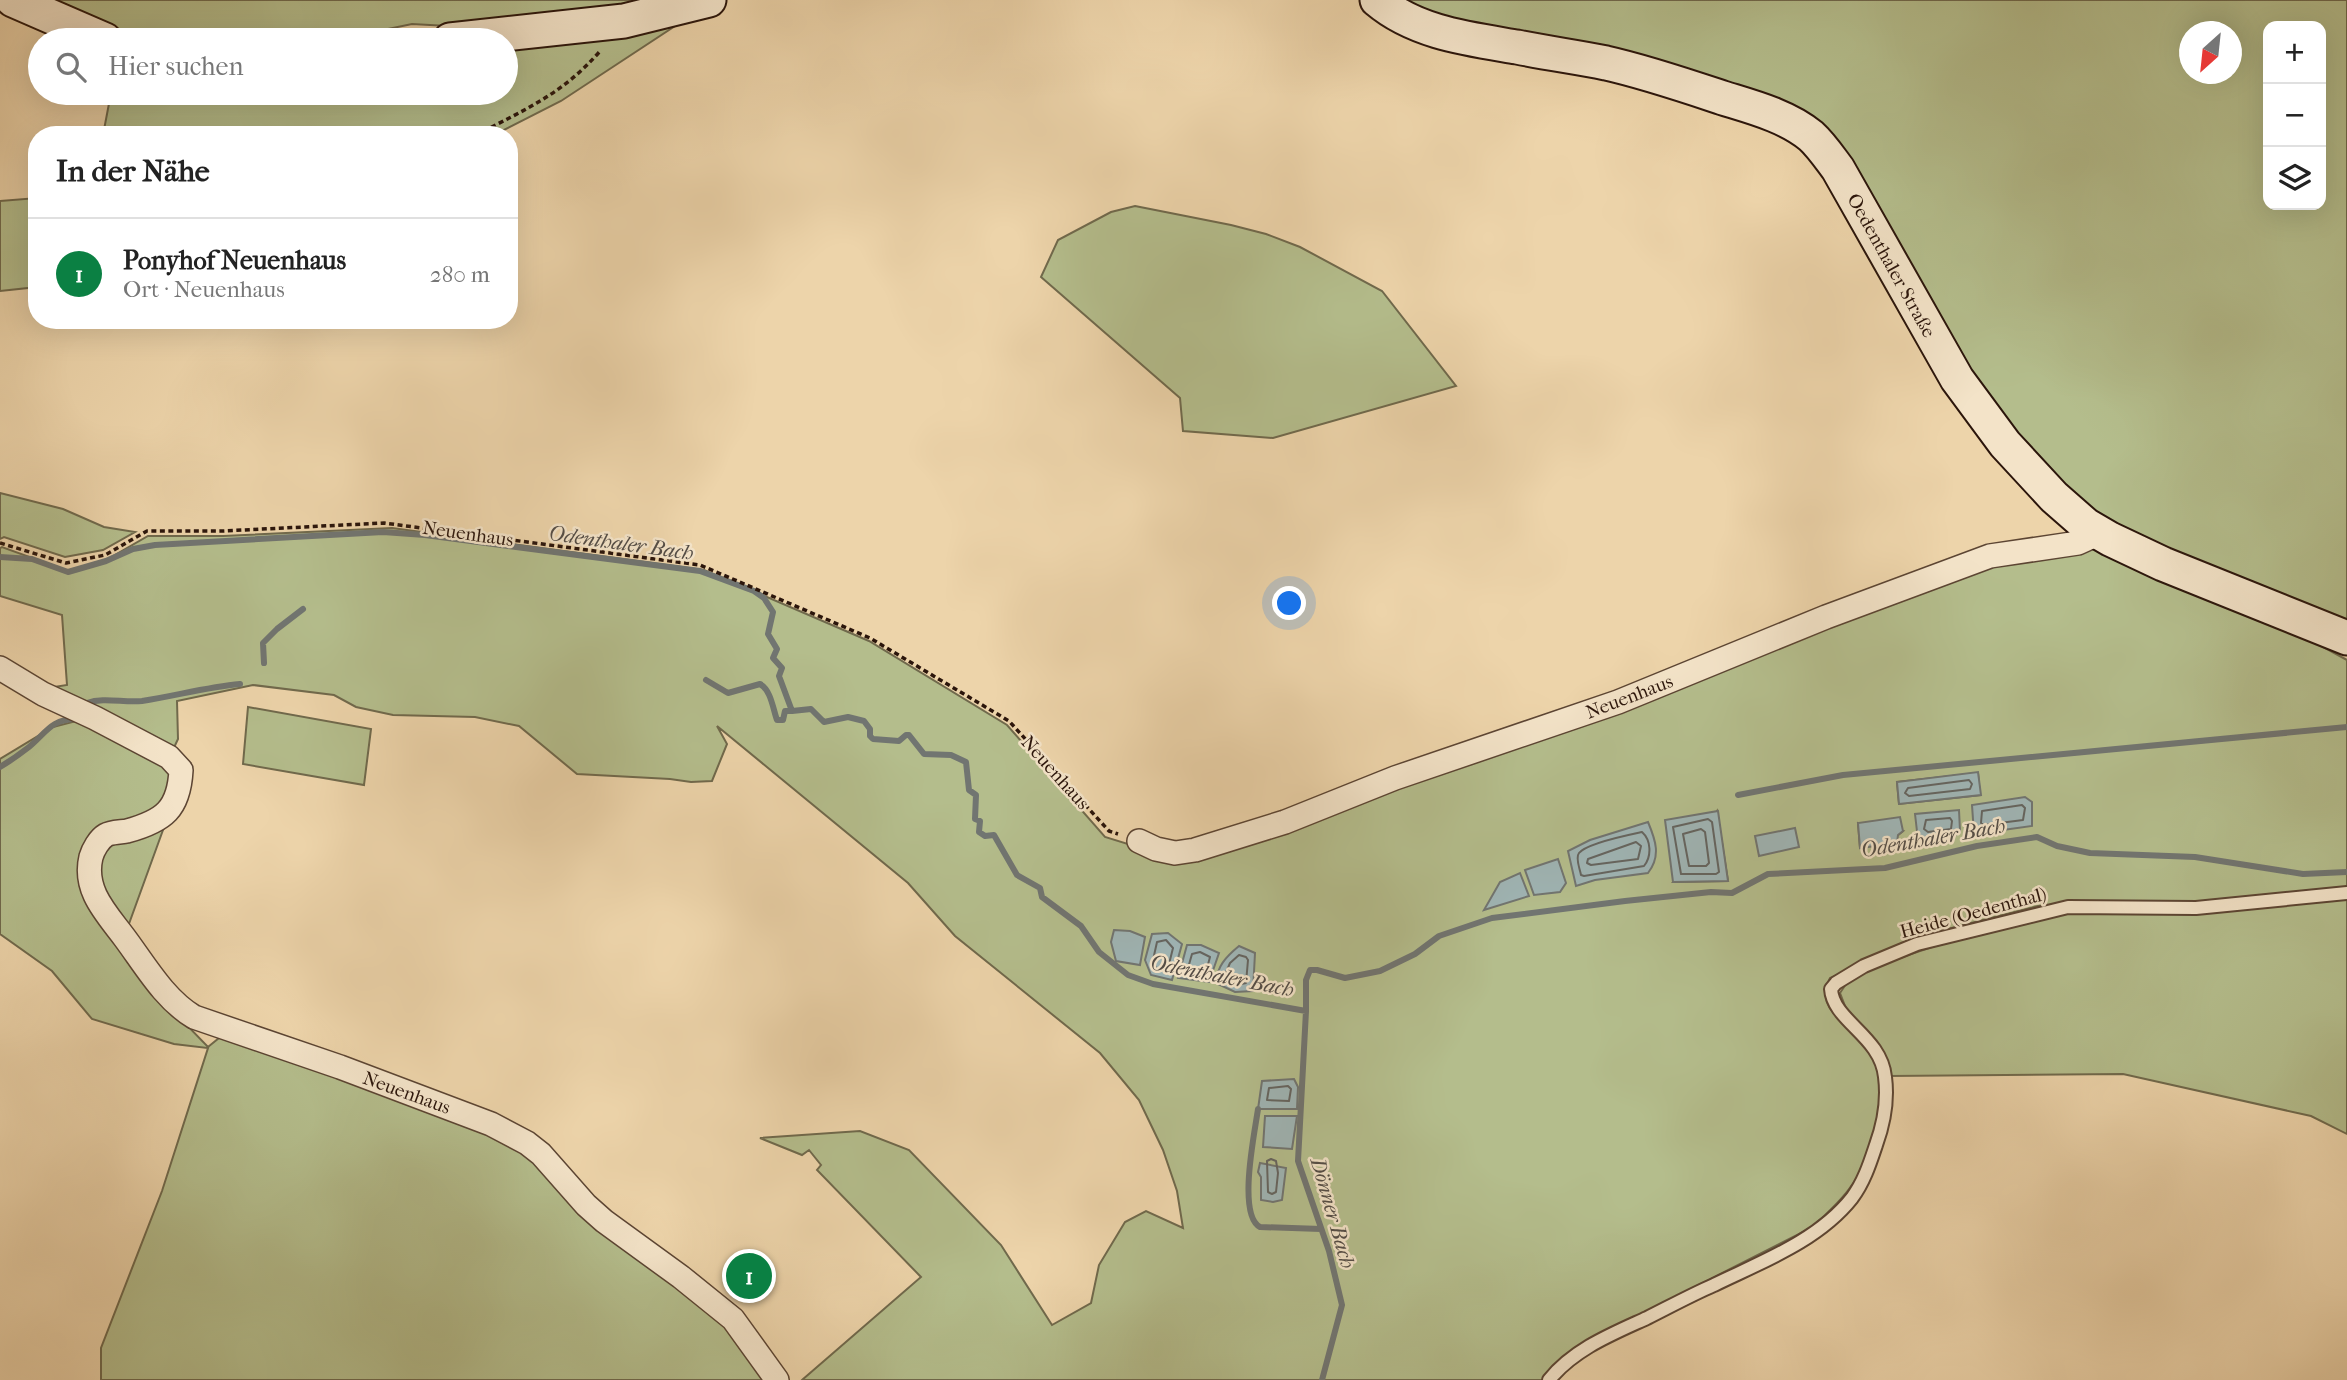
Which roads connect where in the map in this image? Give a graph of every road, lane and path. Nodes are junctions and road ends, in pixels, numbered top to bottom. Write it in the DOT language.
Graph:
graph roads {
  1 [pos="13,0"];
  2 [pos="709,0"];
  3 [pos="1377,0"];
  4 [pos="624,21"];
  5 [pos="77,28"];
  6 [pos="518,33"];
  7 [pos="493,126"];
  8 [pos="2100,533"];
  9 [pos="0,543"];
  10 [pos="2341,643"];
  11 [pos="0,668"];
  12 [pos="1139,841"];
  13 [pos="2347,892"];
  14 [pos="777,1380"];
  15 [pos="1549,1380"];
  1 -- 5 [label="main road"];
  2 -- 4 [label="main road"];
  3 -- 8 [label="main road, Oedenthaler Straße"];
  4 -- 6 [label="main road"];
  4 -- 7 [label="path"];
  8 -- 10 [label="main road, Oedenthaler Straße"];
  8 -- 12 [label="street, Neuenhaus"];
  9 -- 12 [label="path, Neuenhaus"];
  11 -- 14 [label="street, Neuenhaus"];
  13 -- 15 [label="lane, Heide (Oedenthal)"];
}
